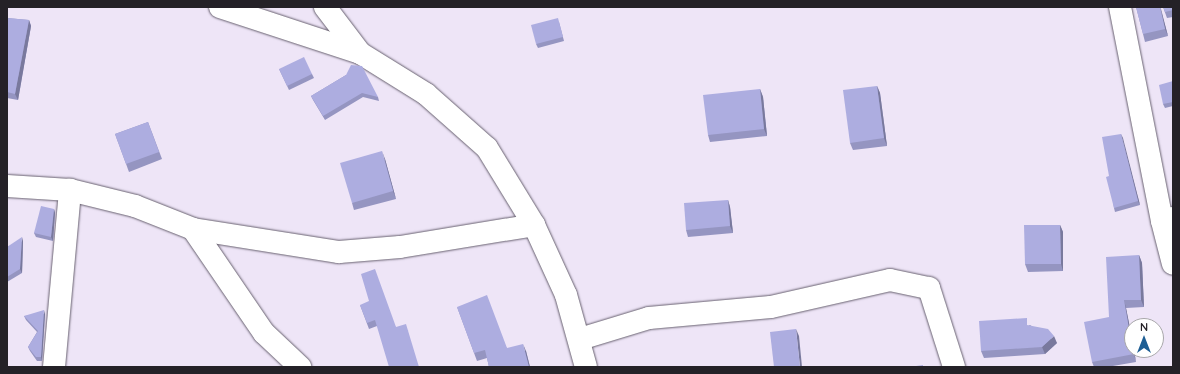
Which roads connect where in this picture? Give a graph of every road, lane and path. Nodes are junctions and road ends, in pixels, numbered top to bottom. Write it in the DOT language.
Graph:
graph roads {
  1 [pos="220,7"];
  2 [pos="325,7"];
  3 [pos="1120,7"];
  4 [pos="360,53"];
  5 [pos="7,186"];
  6 [pos="70,190"];
  7 [pos="1168,219"];
  8 [pos="534,225"];
  9 [pos="193,229"];
  10 [pos="1173,264"];
  11 [pos="580,339"];
  12 [pos="54,367"];
  13 [pos="300,367"];
  14 [pos="586,367"];
  15 [pos="954,367"];
  1 -- 4 [label="street"];
  2 -- 4 [label="street"];
  3 -- 7 [label="street"];
  4 -- 8 [label="street"];
  5 -- 6 [label="street"];
  6 -- 9 [label="street"];
  6 -- 12 [label="street"];
  7 -- 10 [label="street"];
  8 -- 9 [label="street"];
  8 -- 11 [label="street"];
  9 -- 13 [label="street"];
  11 -- 14 [label="street"];
  11 -- 15 [label="street"];
}
